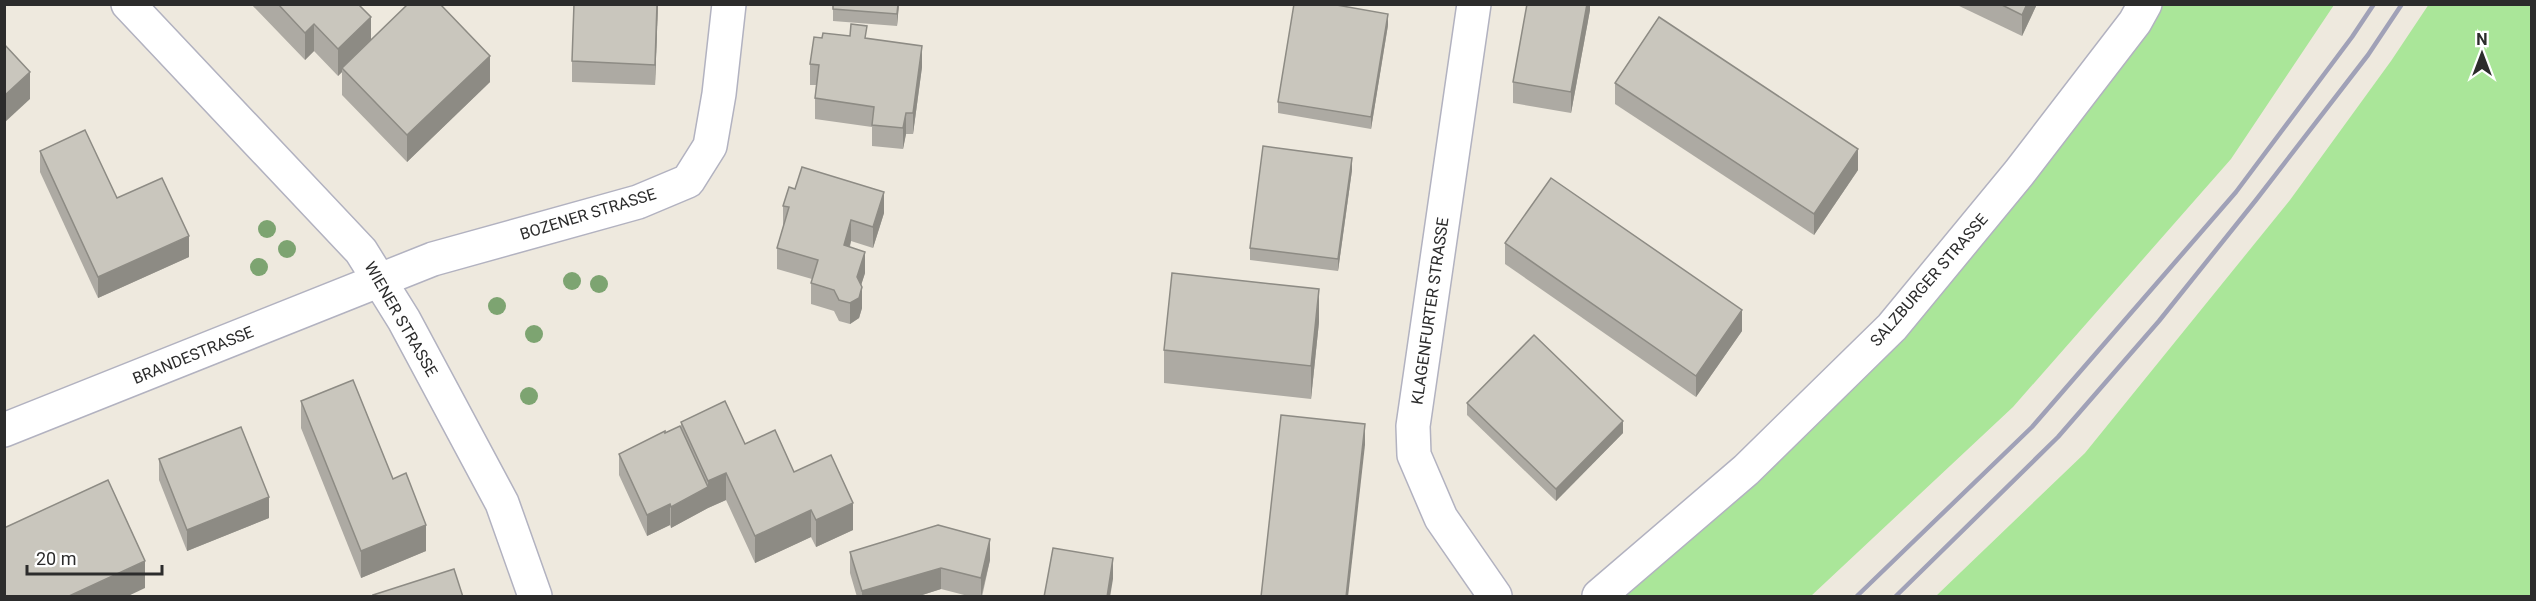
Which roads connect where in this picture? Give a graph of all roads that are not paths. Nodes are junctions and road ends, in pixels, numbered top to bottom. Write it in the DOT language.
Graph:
graph roads {
  1 [pos="128,4"];
  2 [pos="729,4"];
  3 [pos="1474,4"];
  4 [pos="2145,4"];
  5 [pos="381,279"];
  6 [pos="4,430"];
  7 [pos="535,597"];
  8 [pos="1495,597"];
  9 [pos="1599,597"];
  1 -- 5 [label="street, WIENER STRASSE"];
  2 -- 5 [label="street, BOZENER STRASSE"];
  3 -- 8 [label="street, KLAGENFURTER STRASSE"];
  4 -- 9 [label="street, SALZBURGER STRASSE"];
  5 -- 6 [label="street, BRANDESTRASSE"];
  5 -- 7 [label="street, WIENER STRASSE"];
}
